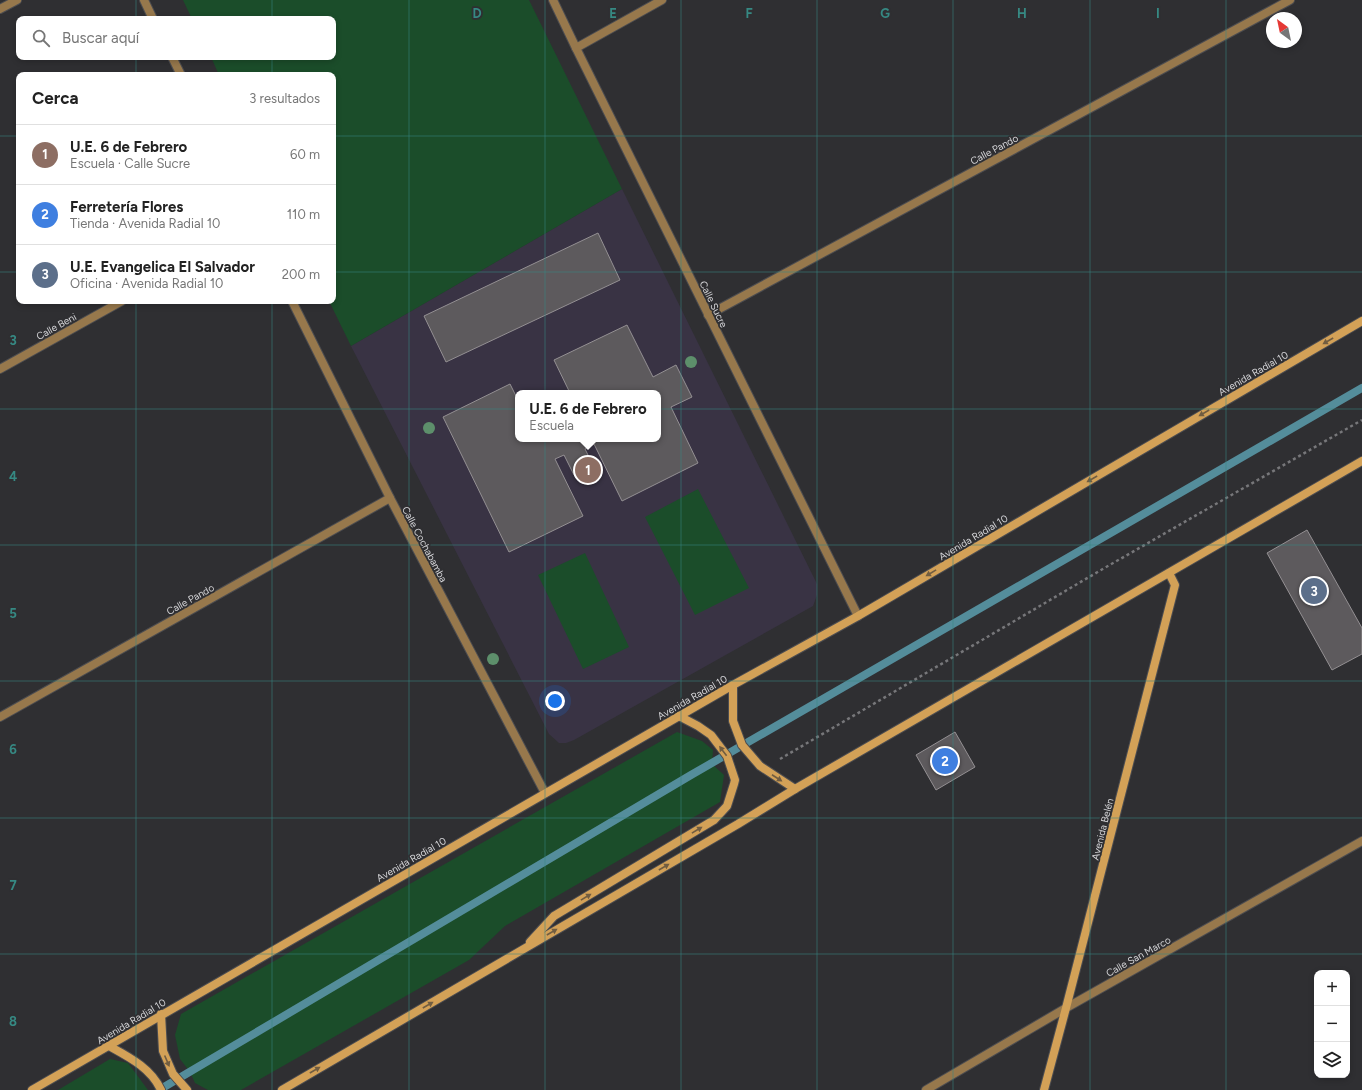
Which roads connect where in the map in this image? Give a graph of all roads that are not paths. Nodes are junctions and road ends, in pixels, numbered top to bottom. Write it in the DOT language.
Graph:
graph roads {
  1 [pos="17,0"];
  2 [pos="144,0"];
  3 [pos="553,0"];
  4 [pos="662,0"];
  5 [pos="1290,0"];
  6 [pos="0,9"];
  7 [pos="152,16"];
  8 [pos="576,48"];
  9 [pos="173,60"];
  10 [pos="179,72"];
  11 [pos="117,304"];
  12 [pos="293,304"];
  13 [pos="708,315"];
  14 [pos="1362,321"];
  15 [pos="0,369"];
  16 [pos="1362,461"];
  17 [pos="390,498"];
  18 [pos="1169,573"];
  19 [pos="858,616"];
  20 [pos="733,685"];
  21 [pos="679,716"];
  22 [pos="0,717"];
  23 [pos="795,789"];
  24 [pos="545,793"];
  25 [pos="1362,841"];
  26 [pos="525,948"];
  27 [pos="1066,1008"];
  28 [pos="161,1014"];
  29 [pos="109,1046"];
  30 [pos="32,1090"];
  31 [pos="161,1090"];
  32 [pos="187,1090"];
  33 [pos="282,1090"];
  34 [pos="926,1090"];
  35 [pos="1044,1090"];
  1 -- 6 [label="street"];
  2 -- 7 [label="street"];
  3 -- 8 [label="street, Calle Sucre"];
  4 -- 8 [label="street"];
  5 -- 13 [label="street, Calle Pando"];
  8 -- 13 [label="street, Calle Sucre"];
  9 -- 10 [label="street"];
  11 -- 15 [label="street, Calle Beni"];
  12 -- 17 [label="street, Calle Cochabamba"];
  13 -- 19 [label="street, Calle Sucre"];
  14 -- 19 [label="main road, Avenida Radial 10, one-way"];
  16 -- 18 [label="main road"];
  17 -- 22 [label="street, Calle Pando"];
  17 -- 24 [label="street, Calle Cochabamba"];
  18 -- 23 [label="main road"];
  18 -- 27 [label="main road, Avenida Belén"];
  19 -- 20 [label="main road, Avenida Radial 10"];
  20 -- 21 [label="main road, Avenida Radial 10"];
  20 -- 23 [label="main road, one-way"];
  21 -- 24 [label="main road, Avenida Radial 10"];
  26 -- 21 [label="main road, one-way"];
  26 -- 23 [label="main road, one-way"];
  24 -- 28 [label="main road, Avenida Radial 10"];
  25 -- 27 [label="street, Calle San Marco"];
  33 -- 26 [label="main road, one-way"];
  27 -- 34 [label="street, Calle San Marco"];
  27 -- 35 [label="main road, Avenida Belén"];
  28 -- 29 [label="main road, Avenida Radial 10"];
  28 -- 32 [label="main road, one-way"];
  29 -- 30 [label="main road, Avenida Radial 10"];
  29 -- 31 [label="main road"];
}
